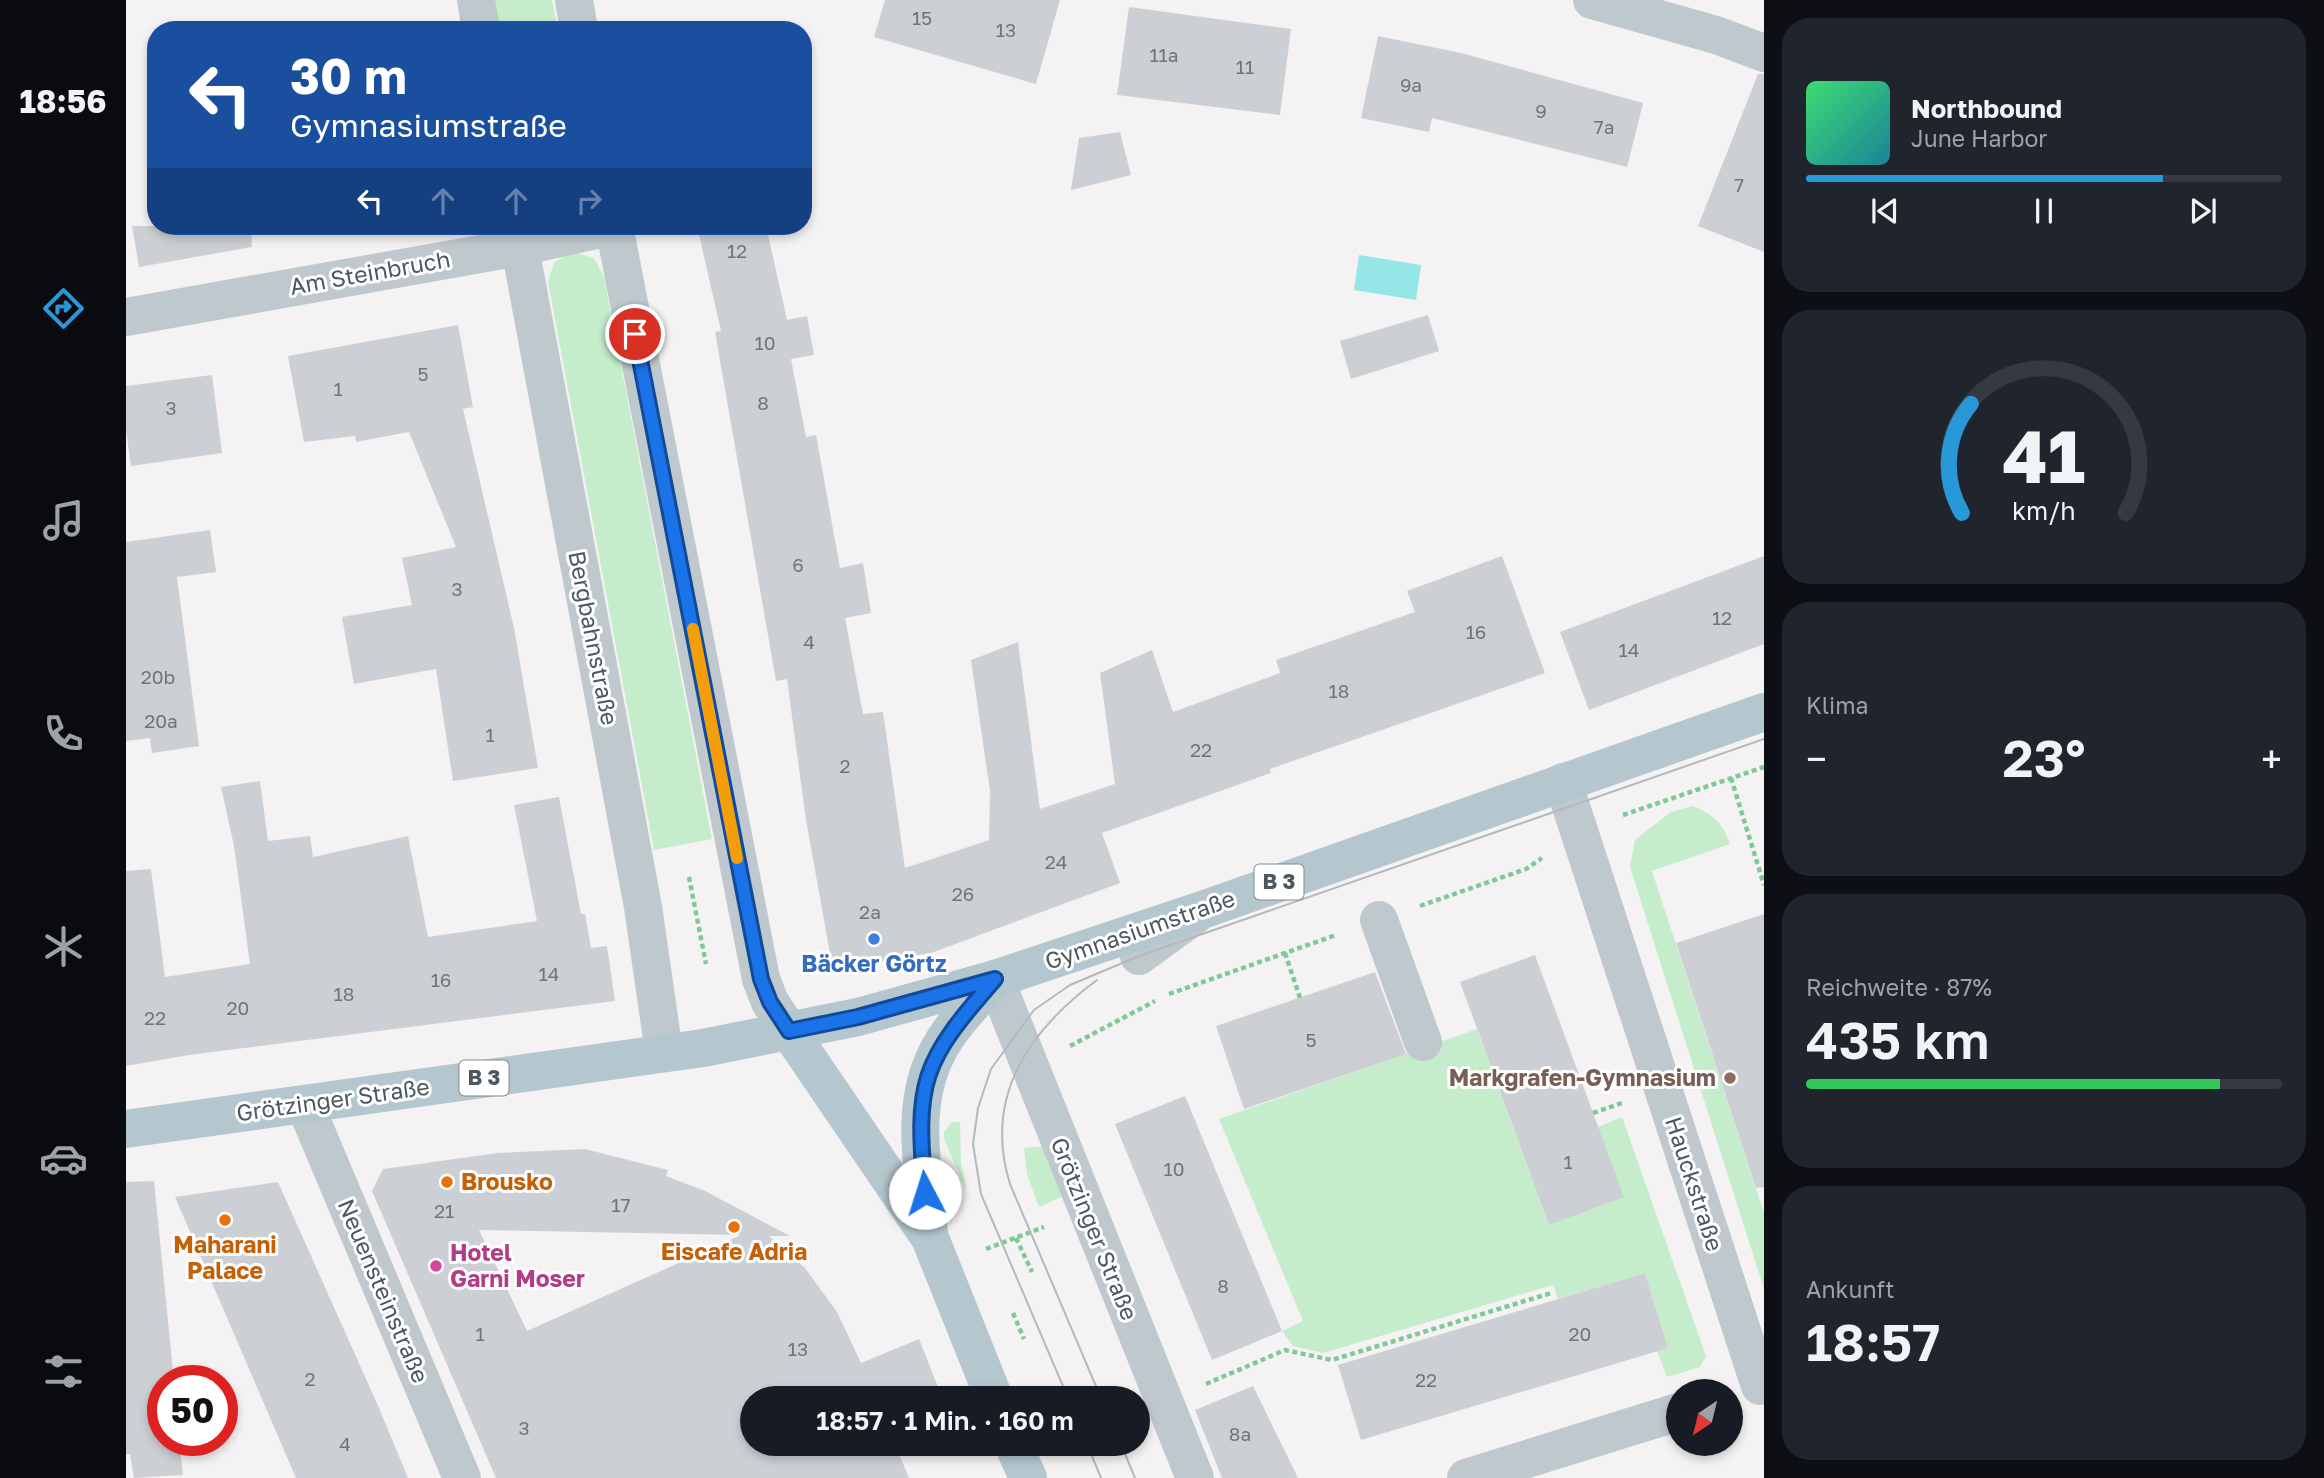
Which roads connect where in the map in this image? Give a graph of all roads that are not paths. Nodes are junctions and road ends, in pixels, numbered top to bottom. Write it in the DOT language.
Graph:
graph roads {
  1 [pos="475,0"];
  2 [pos="574,0"];
  3 [pos="1592,0"];
  4 [pos="479,21"];
  5 [pos="578,21"];
  6 [pos="1764,53"];
  7 [pos="616,235"];
  8 [pos="518,236"];
  9 [pos="126,317"];
  10 [pos="1764,712"];
  11 [pos="1563,782"];
  12 [pos="1205,909"];
  13 [pos="1379,920"];
  14 [pos="1139,956"];
  15 [pos="995,979"];
  16 [pos="789,1031"];
  17 [pos="1423,1042"];
  18 [pos="664,1052"];
  19 [pos="305,1104"];
  20 [pos="126,1129"];
  21 [pos="930,1238"];
  22 [pos="989,1386"];
  23 [pos="1752,1389"];
  24 [pos="1666,1416"];
  25 [pos="1018,1456"];
  26 [pos="461,1478"];
  27 [pos="1028,1478"];
  28 [pos="1195,1478"];
  29 [pos="1466,1478"];
  1 -- 4 [label="street"];
  2 -- 5 [label="street"];
  3 -- 6 [label="street"];
  7 -- 16 [label="street"];
  8 -- 9 [label="street, Am Steinbruch"];
  8 -- 18 [label="street, Bergbahnstraße"];
  10 -- 11 [label="main road, Gymnasiumstraße / B 3"];
  11 -- 12 [label="main road, Gymnasiumstraße / B 3"];
  11 -- 23 [label="street, Hauckstraße"];
  12 -- 14 [label="street"];
  12 -- 15 [label="main road, Gymnasiumstraße / B 3"];
  13 -- 17 [label="street"];
  15 -- 16 [label="main road, Gymnasiumstraße / B 3"];
  15 -- 21 [label="main road"];
  15 -- 28 [label="street, Grötzinger Straße"];
  16 -- 18 [label="main road, Gymnasiumstraße / B 3"];
  16 -- 21 [label="main road"];
  18 -- 19 [label="main road, Grötzinger Straße / B 3"];
  19 -- 20 [label="main road, Grötzinger Straße / B 3"];
  19 -- 26 [label="street, Neuensteinstraße"];
  21 -- 22 [label="main road"];
  24 -- 29 [label="street"];
  25 -- 27 [label="main road"];
}
